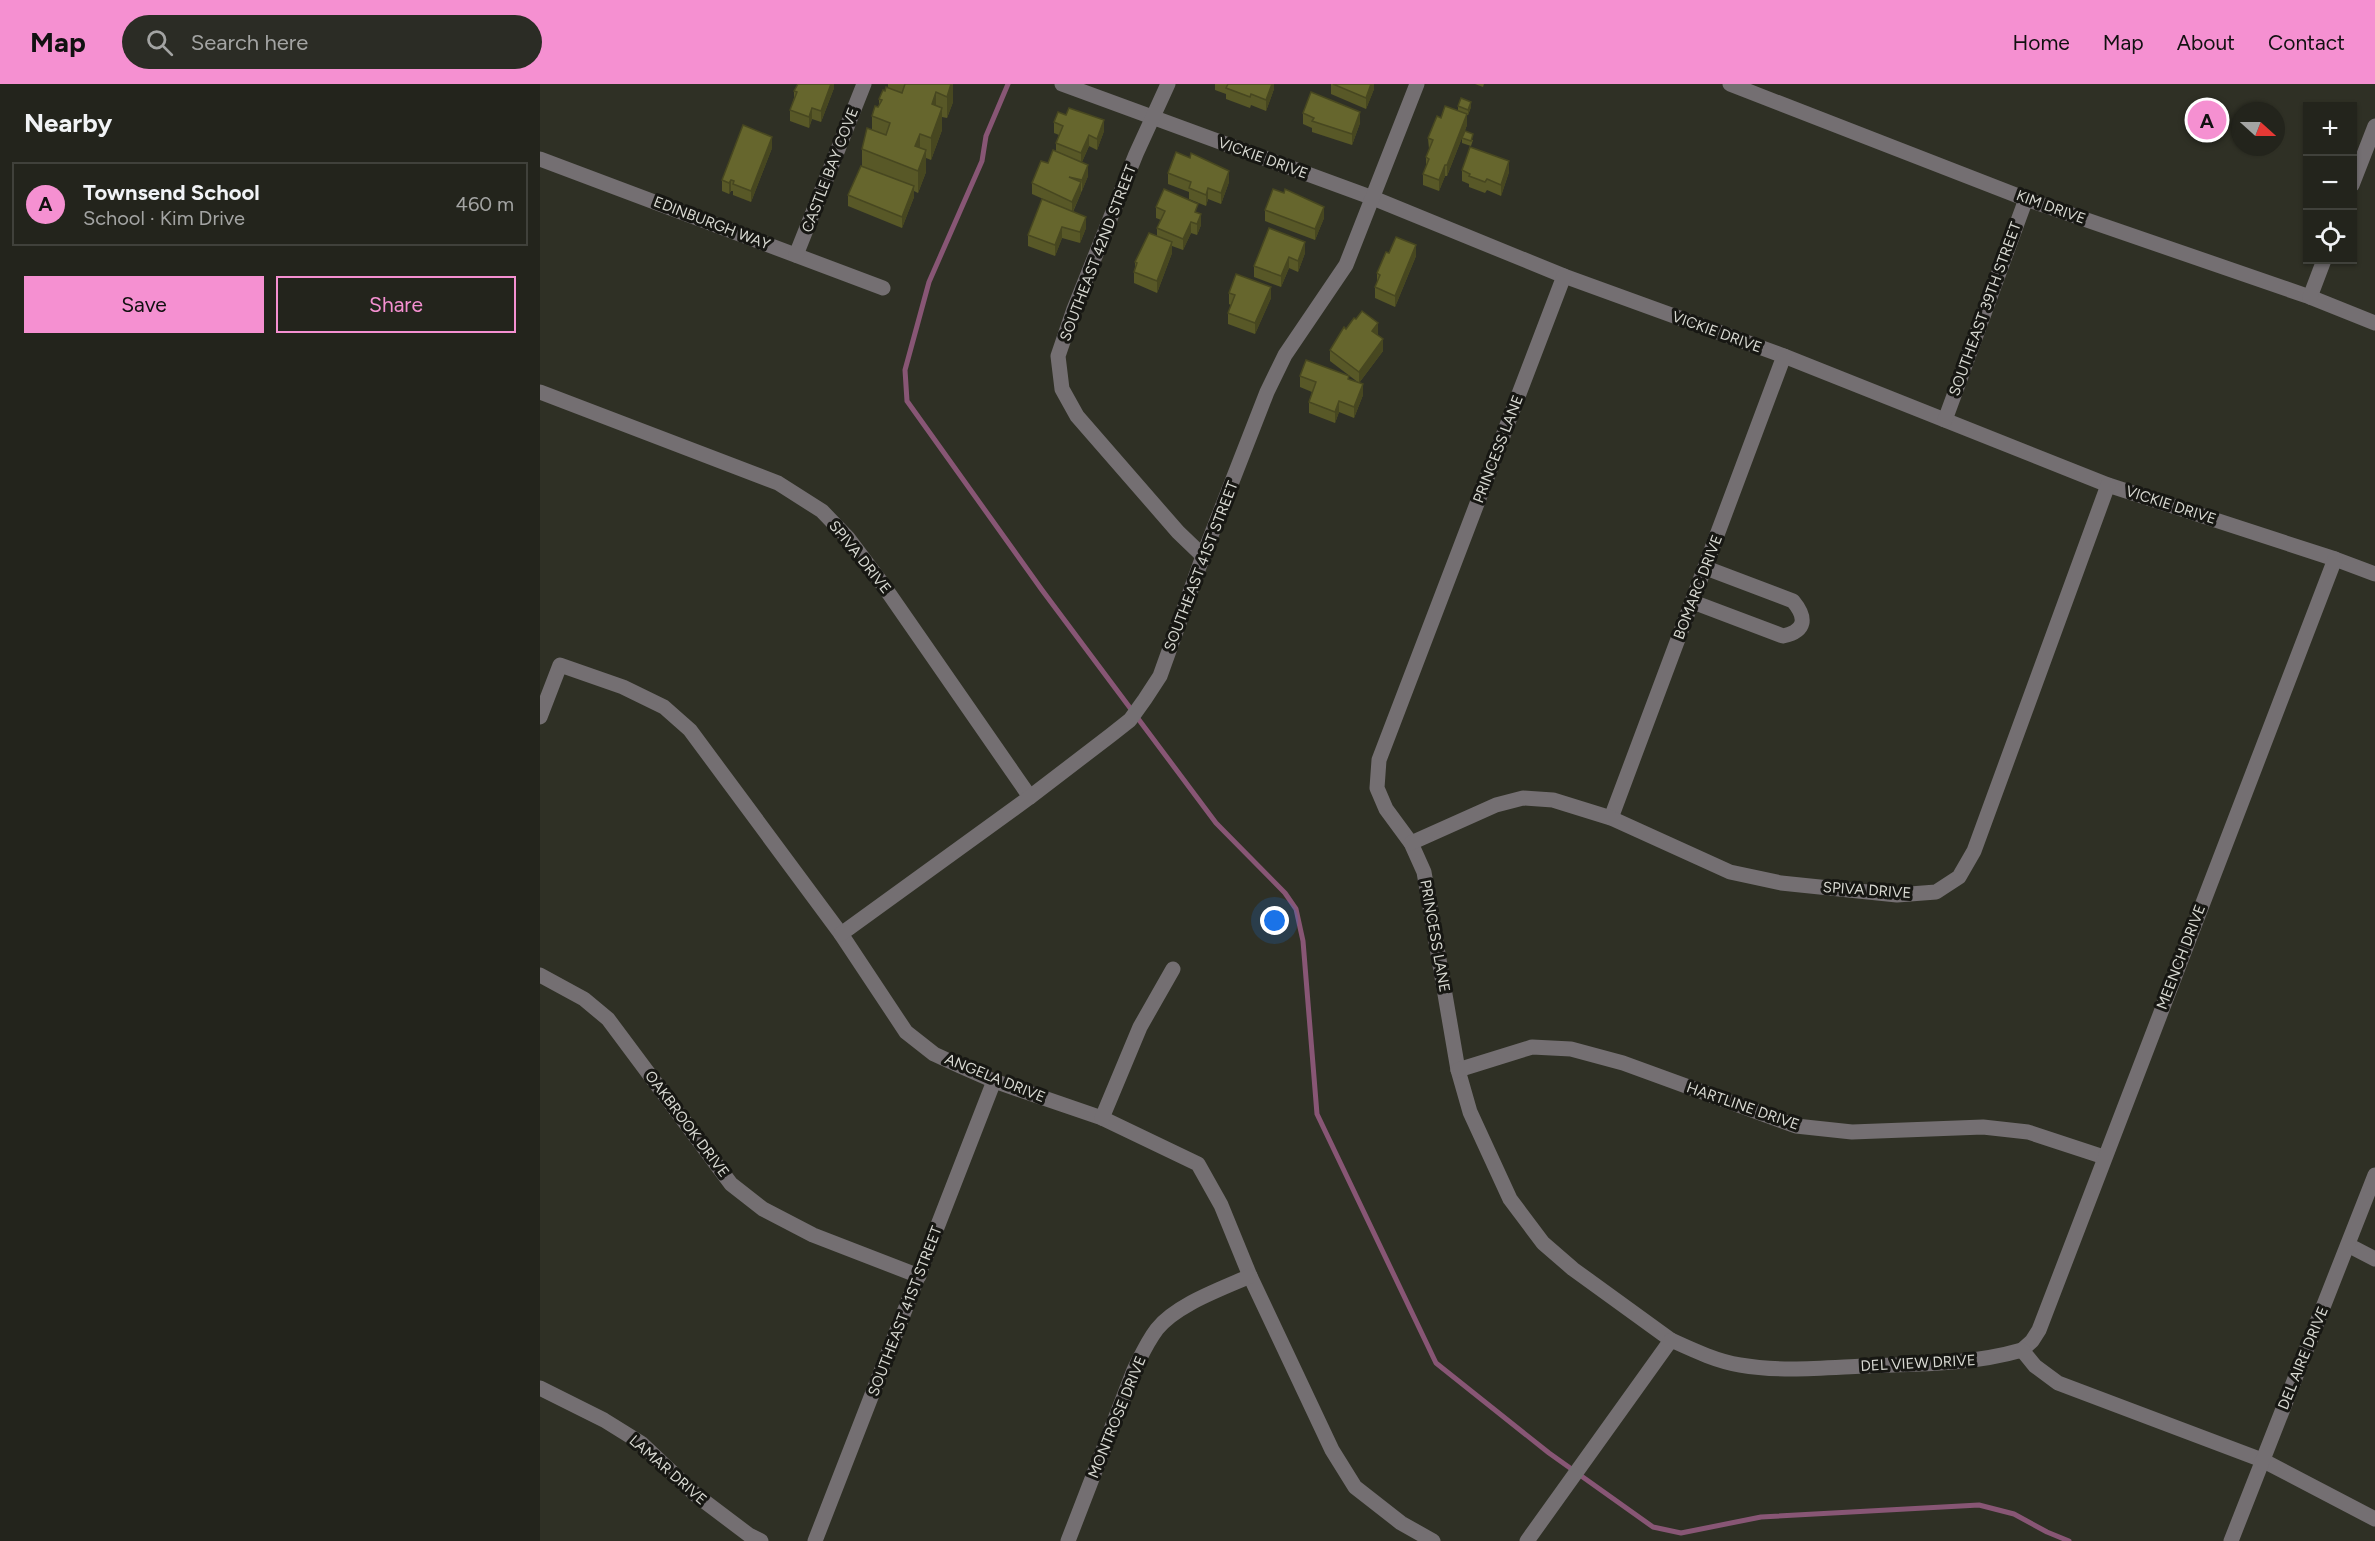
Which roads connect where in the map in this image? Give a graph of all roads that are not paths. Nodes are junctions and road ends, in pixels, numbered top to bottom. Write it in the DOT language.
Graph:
graph roads {
  1 [pos="864,84"];
  2 [pos="1062,84"];
  3 [pos="1168,84"];
  4 [pos="1418,84"];
  5 [pos="1730,84"];
  6 [pos="1154,118"];
  7 [pos="2375,126"];
  8 [pos="540,159"];
  9 [pos="2357,172"];
  10 [pos="1373,198"];
  11 [pos="2026,199"];
  12 [pos="796,255"];
  13 [pos="2322,264"];
  14 [pos="1564,276"];
  15 [pos="883,288"];
  16 [pos="2310,297"];
  17 [pos="2375,322"];
  18 [pos="1784,356"];
  19 [pos="540,392"];
  20 [pos="1945,420"];
  21 [pos="2109,485"];
  22 [pos="1203,556"];
  23 [pos="2334,559"];
  24 [pos="1706,568"];
  25 [pos="2375,574"];
  26 [pos="1693,602"];
  27 [pos="540,717"];
  28 [pos="1030,797"];
  29 [pos="1611,818"];
  30 [pos="1411,843"];
  31 [pos="841,934"];
  32 [pos="1173,969"];
  33 [pos="540,975"];
  34 [pos="1458,1070"];
  35 [pos="994,1081"];
  36 [pos="1102,1118"];
  37 [pos="2104,1157"];
  38 [pos="2375,1175"];
  39 [pos="2348,1245"];
  40 [pos="2375,1259"];
  41 [pos="919,1276"];
  42 [pos="1250,1276"];
  43 [pos="1671,1340"];
  44 [pos="2022,1350"];
  45 [pos="540,1388"];
  46 [pos="2262,1460"];
  47 [pos="2375,1519"];
  48 [pos="761,1541"];
  49 [pos="815,1541"];
  50 [pos="1068,1541"];
  51 [pos="1433,1541"];
  52 [pos="1527,1541"];
  53 [pos="2231,1541"];
  1 -- 12 [label="street, CASTLE BAY COVE"];
  2 -- 6 [label="street, VICKIE DRIVE"];
  3 -- 6 [label="street, SOUTHEAST 42ND STREET"];
  4 -- 10 [label="street, SOUTHEAST 41ST STREET"];
  5 -- 11 [label="street, KIM DRIVE"];
  6 -- 10 [label="street, VICKIE DRIVE"];
  6 -- 22 [label="street, SOUTHEAST 42ND STREET"];
  7 -- 9 [label="street"];
  8 -- 12 [label="street, EDINBURGH WAY"];
  10 -- 14 [label="street, VICKIE DRIVE"];
  10 -- 22 [label="street, SOUTHEAST 41ST STREET"];
  11 -- 16 [label="street, KIM DRIVE"];
  11 -- 20 [label="street, SOUTHEAST 39TH STREET"];
  12 -- 15 [label="street, EDINBURGH WAY"];
  13 -- 16 [label="street"];
  14 -- 18 [label="street, VICKIE DRIVE"];
  14 -- 30 [label="street, PRINCESS LANE"];
  16 -- 17 [label="street, KIM DRIVE"];
  18 -- 20 [label="street, VICKIE DRIVE"];
  18 -- 24 [label="street, BOMARC DRIVE"];
  19 -- 28 [label="street, SPIVA DRIVE"];
  20 -- 21 [label="street, VICKIE DRIVE"];
  21 -- 23 [label="street, VICKIE DRIVE"];
  21 -- 29 [label="street, SPIVA DRIVE"];
  22 -- 28 [label="street, SOUTHEAST 41ST STREET"];
  23 -- 25 [label="street, VICKIE DRIVE"];
  23 -- 37 [label="street, MEENCH DRIVE"];
  24 -- 26 [label="street, BOMARC DRIVE"];
  24 -- 26 [label="street"];
  26 -- 29 [label="street, BOMARC DRIVE"];
  27 -- 31 [label="street, ANGELA DRIVE"];
  28 -- 31 [label="street, SOUTHEAST 41ST STREET"];
  29 -- 30 [label="street, SPIVA DRIVE"];
  30 -- 34 [label="street, PRINCESS LANE"];
  31 -- 35 [label="street, ANGELA DRIVE"];
  32 -- 36 [label="street"];
  33 -- 41 [label="street, OAKBROOK DRIVE"];
  34 -- 37 [label="street, HARTLINE DRIVE"];
  34 -- 43 [label="street, PRINCESS LANE"];
  35 -- 36 [label="street, ANGELA DRIVE"];
  35 -- 41 [label="street, SOUTHEAST 41ST STREET"];
  36 -- 42 [label="street, ANGELA DRIVE"];
  37 -- 44 [label="street, MEENCH DRIVE"];
  38 -- 39 [label="street, DEL AIRE DRIVE"];
  39 -- 40 [label="street"];
  39 -- 46 [label="street, DEL AIRE DRIVE"];
  41 -- 49 [label="street, SOUTHEAST 41ST STREET"];
  42 -- 50 [label="street, MONTROSE DRIVE"];
  42 -- 51 [label="street, ANGELA DRIVE"];
  43 -- 44 [label="street, DEL VIEW DRIVE"];
  43 -- 52 [label="street"];
  44 -- 46 [label="street"];
  45 -- 48 [label="street, LAMAR DRIVE"];
  46 -- 47 [label="street"];
  46 -- 53 [label="street, DEL AIRE DRIVE"];
}
